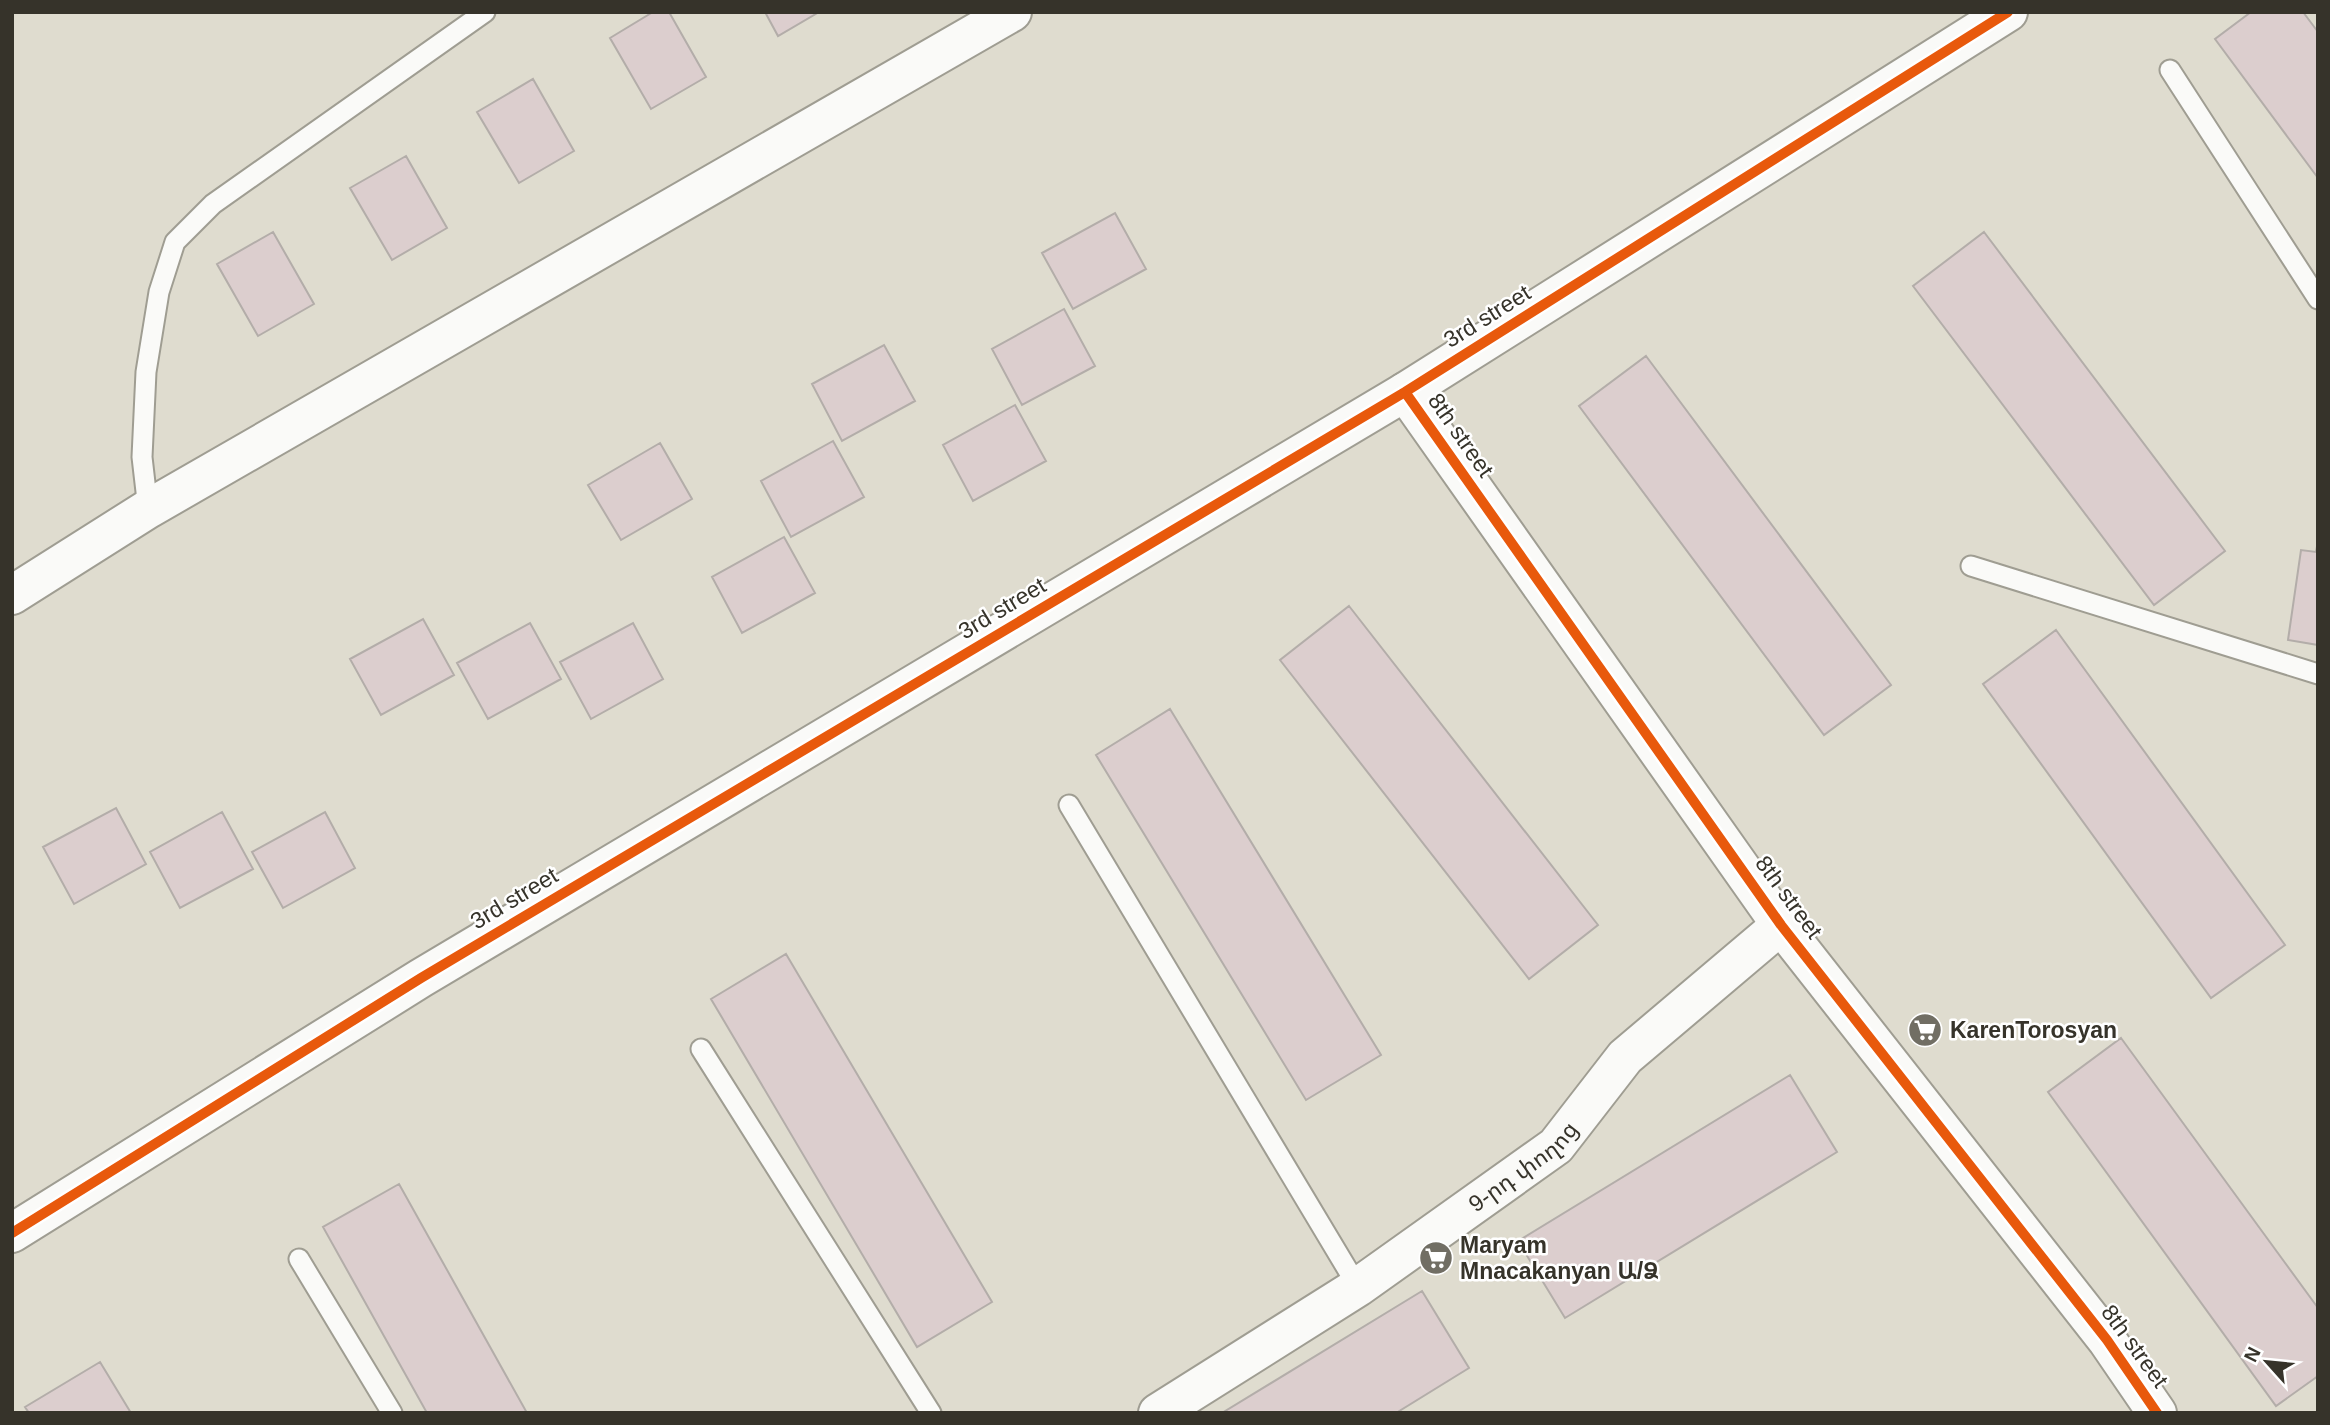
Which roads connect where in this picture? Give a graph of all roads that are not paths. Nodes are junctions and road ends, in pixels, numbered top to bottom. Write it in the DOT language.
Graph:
graph roads {
  1 [pos="485,12"];
  2 [pos="1012,12"];
  3 [pos="2008,12"];
  4 [pos="2170,70"];
  5 [pos="2318,299"];
  6 [pos="1405,392"];
  7 [pos="148,509"];
  8 [pos="1971,566"];
  9 [pos="12,595"];
  10 [pos="2318,674"];
  11 [pos="1069,805"];
  12 [pos="1782,925"];
  13 [pos="701,1049"];
  14 [pos="12,1233"];
  15 [pos="299,1259"];
  16 [pos="1358,1287"];
  17 [pos="392,1413"];
  18 [pos="931,1413"];
  19 [pos="1158,1413"];
  20 [pos="2157,1413"];
  1 -- 7 [label="lane"];
  2 -- 7 [label="street"];
  3 -- 6 [label="street, 3rd street"];
  4 -- 5 [label="lane"];
  6 -- 12 [label="street, 8th street"];
  6 -- 14 [label="street, 3rd street"];
  7 -- 9 [label="street"];
  8 -- 10 [label="lane"];
  11 -- 16 [label="lane"];
  12 -- 16 [label="street, 9-րդ փողոց"];
  12 -- 20 [label="street, 8th street"];
  13 -- 18 [label="lane"];
  15 -- 17 [label="lane"];
  16 -- 19 [label="street, 9-րդ փողոց"];
}
